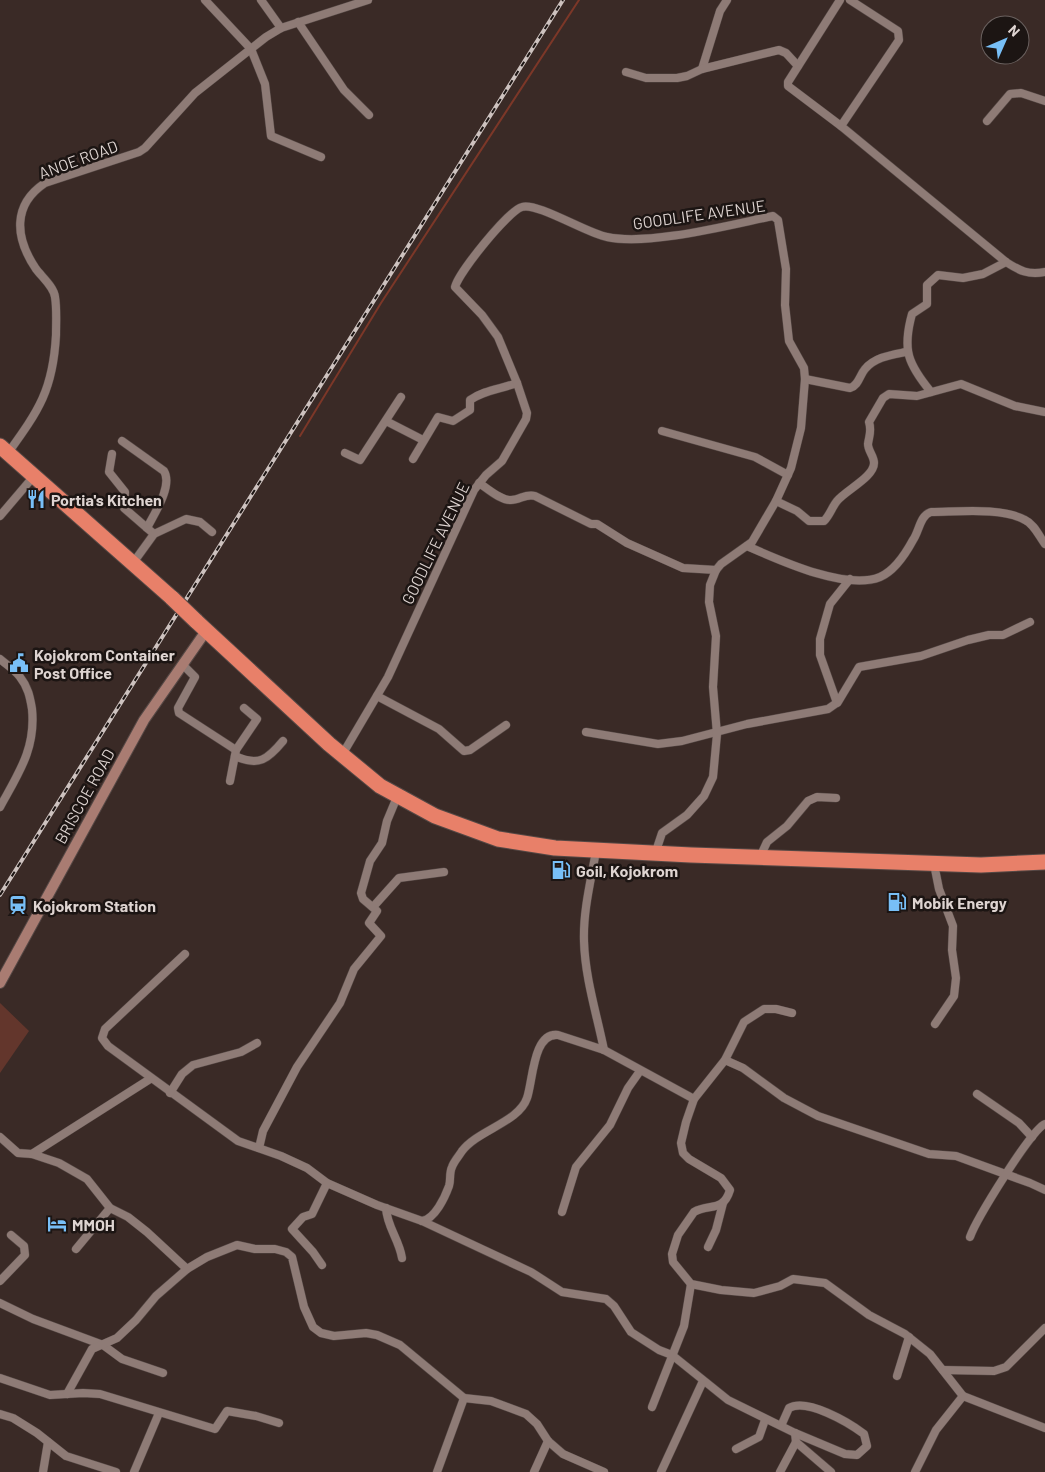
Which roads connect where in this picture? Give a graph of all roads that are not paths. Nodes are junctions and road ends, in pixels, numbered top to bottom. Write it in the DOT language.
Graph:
graph roads {
  1 [pos="206,0"];
  2 [pos="261,0"];
  3 [pos="368,0"];
  4 [pos="727,0"];
  5 [pos="840,0"];
  6 [pos="850,0"];
  7 [pos="298,22"];
  8 [pos="281,28"];
  9 [pos="251,49"];
  10 [pos="798,66"];
  11 [pos="702,69"];
  12 [pos="626,72"];
  13 [pos="1045,101"];
  14 [pos="369,115"];
  15 [pos="987,121"];
  16 [pos="841,126"];
  17 [pos="321,156"];
  18 [pos="1006,262"];
  19 [pos="1045,272"];
  20 [pos="906,352"];
  21 [pos="805,379"];
  22 [pos="517,383"];
  23 [pos="931,392"];
  24 [pos="401,397"];
  25 [pos="1045,412"];
  26 [pos="386,420"];
  27 [pos="662,431"];
  28 [pos="423,440"];
  29 [pos="122,442"];
  30 [pos="4,449"];
  31 [pos="345,453"];
  32 [pos="112,454"];
  33 [pos="413,459"];
  34 [pos="788,475"];
  35 [pos="34,476"];
  36 [pos="479,483"];
  37 [pos="776,501"];
  38 [pos="0,516"];
  39 [pos="147,528"];
  40 [pos="212,532"];
  41 [pos="154,534"];
  42 [pos="1045,544"];
  43 [pos="747,546"];
  44 [pos="134,562"];
  45 [pos="716,570"];
  46 [pos="850,579"];
  47 [pos="1030,622"];
  48 [pos="201,626"];
  49 [pos="0,659"];
  50 [pos="183,665"];
  51 [pos="377,696"];
  52 [pos="837,703"];
  53 [pos="244,708"];
  54 [pos="506,725"];
  55 [pos="586,732"];
  56 [pos="717,734"];
  57 [pos="283,741"];
  58 [pos="236,753"];
  59 [pos="342,755"];
  60 [pos="230,781"];
  61 [pos="397,797"];
  62 [pos="836,798"];
  63 [pos="0,807"];
  64 [pos="596,851"];
  65 [pos="655,854"];
  66 [pos="760,857"];
  67 [pos="1045,862"];
  68 [pos="934,864"];
  69 [pos="444,872"];
  70 [pos="373,907"];
  71 [pos="185,954"];
  72 [pos="0,983"];
  73 [pos="792,1013"];
  74 [pos="935,1024"];
  75 [pos="257,1043"];
  76 [pos="604,1050"];
  77 [pos="725,1060"];
  78 [pos="640,1071"];
  79 [pos="150,1079"];
  80 [pos="170,1093"];
  81 [pos="977,1094"];
  82 [pos="694,1099"];
  83 [pos="1045,1124"];
  84 [pos="0,1137"];
  85 [pos="1032,1137"];
  86 [pos="259,1148"];
  87 [pos="32,1154"];
  88 [pos="1005,1173"];
  89 [pos="326,1183"];
  90 [pos="1045,1190"];
  91 [pos="723,1203"];
  92 [pos="110,1208"];
  93 [pos="386,1208"];
  94 [pos="562,1212"];
  95 [pos="422,1222"];
  96 [pos="11,1235"];
  97 [pos="970,1237"];
  98 [pos="708,1247"];
  99 [pos="76,1249"];
  100 [pos="402,1258"];
  101 [pos="322,1265"];
  102 [pos="187,1269"];
  103 [pos="0,1281"];
  104 [pos="691,1284"];
  105 [pos="0,1303"];
  106 [pos="1045,1328"];
  107 [pos="909,1337"];
  108 [pos="103,1345"];
  109 [pos="672,1355"];
  110 [pos="943,1370"];
  111 [pos="163,1373"];
  112 [pos="897,1376"];
  113 [pos="0,1378"];
  114 [pos="703,1381"];
  115 [pos="67,1394"];
  116 [pos="964,1396"];
  117 [pos="464,1398"];
  118 [pos="652,1407"];
  119 [pos="159,1413"];
  120 [pos="0,1414"];
  121 [pos="765,1420"];
  122 [pos="279,1423"];
  123 [pos="781,1426"];
  124 [pos="1045,1428"];
  125 [pos="794,1433"];
  126 [pos="548,1441"];
  127 [pos="48,1442"];
  128 [pos="796,1442"];
  129 [pos="736,1449"];
  130 [pos="43,1472"];
  131 [pos="116,1472"];
  132 [pos="134,1472"];
  133 [pos="437,1472"];
  134 [pos="534,1472"];
  135 [pos="604,1472"];
  136 [pos="661,1472"];
  137 [pos="780,1472"];
  138 [pos="831,1472"];
  139 [pos="915,1472"];
  1 -- 9 [label="street"];
  2 -- 8 [label="street"];
  3 -- 7 [label="street, ANOE ROAD"];
  4 -- 11 [label="street"];
  5 -- 10 [label="street"];
  6 -- 16 [label="street"];
  7 -- 8 [label="street, ANOE ROAD"];
  7 -- 14 [label="street"];
  8 -- 9 [label="street, ANOE ROAD"];
  9 -- 17 [label="street"];
  9 -- 30 [label="street, ANOE ROAD"];
  10 -- 11 [label="street"];
  10 -- 16 [label="street"];
  11 -- 12 [label="street"];
  13 -- 15 [label="street"];
  16 -- 18 [label="street"];
  18 -- 19 [label="street"];
  18 -- 20 [label="street"];
  20 -- 21 [label="street"];
  20 -- 23 [label="street"];
  21 -- 22 [label="street, GOODLIFE AVENUE"];
  21 -- 34 [label="street, GOODLIFE AVENUE"];
  22 -- 28 [label="street"];
  22 -- 36 [label="street, GOODLIFE AVENUE"];
  23 -- 25 [label="street"];
  23 -- 37 [label="street"];
  24 -- 26 [label="street"];
  26 -- 28 [label="street"];
  26 -- 31 [label="street"];
  27 -- 34 [label="street"];
  28 -- 33 [label="street"];
  29 -- 39 [label="street"];
  30 -- 35 [label="highway"];
  32 -- 39 [label="street"];
  34 -- 37 [label="street, GOODLIFE AVENUE"];
  35 -- 38 [label="street"];
  35 -- 44 [label="highway"];
  36 -- 45 [label="street"];
  36 -- 51 [label="street, GOODLIFE AVENUE"];
  37 -- 43 [label="street, GOODLIFE AVENUE"];
  39 -- 41 [label="street"];
  40 -- 41 [label="street"];
  41 -- 44 [label="street"];
  42 -- 46 [label="street"];
  43 -- 45 [label="street, GOODLIFE AVENUE"];
  43 -- 46 [label="street"];
  44 -- 48 [label="highway, bridge"];
  45 -- 56 [label="street"];
  46 -- 52 [label="street"];
  47 -- 52 [label="street"];
  48 -- 50 [label="street, BRISCOE ROAD"];
  48 -- 59 [label="highway"];
  49 -- 63 [label="street"];
  50 -- 58 [label="street"];
  50 -- 72 [label="street, BRISCOE ROAD"];
  51 -- 54 [label="street"];
  51 -- 59 [label="street, GOODLIFE AVENUE"];
  52 -- 56 [label="street"];
  53 -- 58 [label="street"];
  55 -- 56 [label="street"];
  56 -- 65 [label="street"];
  57 -- 58 [label="street"];
  58 -- 60 [label="street"];
  59 -- 61 [label="highway"];
  61 -- 64 [label="highway"];
  61 -- 70 [label="street"];
  62 -- 66 [label="street"];
  64 -- 65 [label="highway"];
  64 -- 76 [label="street"];
  65 -- 66 [label="highway"];
  66 -- 68 [label="highway"];
  67 -- 68 [label="highway"];
  68 -- 74 [label="street"];
  69 -- 70 [label="street"];
  70 -- 86 [label="street"];
  71 -- 79 [label="street"];
  73 -- 77 [label="street"];
  75 -- 80 [label="street"];
  76 -- 78 [label="street"];
  76 -- 95 [label="street"];
  77 -- 82 [label="street"];
  77 -- 88 [label="street"];
  78 -- 82 [label="street"];
  78 -- 94 [label="street"];
  79 -- 80 [label="street"];
  79 -- 87 [label="street"];
  80 -- 86 [label="street"];
  81 -- 85 [label="street"];
  82 -- 91 [label="street"];
  83 -- 85 [label="street"];
  84 -- 87 [label="street"];
  85 -- 88 [label="street"];
  86 -- 89 [label="street"];
  87 -- 92 [label="street"];
  88 -- 90 [label="street"];
  88 -- 97 [label="street"];
  89 -- 93 [label="street"];
  89 -- 101 [label="street"];
  91 -- 98 [label="street"];
  91 -- 104 [label="street"];
  92 -- 99 [label="street"];
  92 -- 102 [label="street"];
  93 -- 95 [label="street"];
  93 -- 100 [label="street"];
  95 -- 109 [label="street"];
  96 -- 103 [label="street"];
  102 -- 108 [label="street"];
  102 -- 117 [label="street"];
  104 -- 107 [label="street"];
  104 -- 109 [label="street"];
  105 -- 108 [label="street"];
  106 -- 110 [label="street"];
  107 -- 110 [label="street"];
  107 -- 112 [label="street"];
  108 -- 111 [label="street"];
  108 -- 115 [label="street"];
  109 -- 114 [label="street"];
  109 -- 118 [label="street"];
  110 -- 116 [label="street"];
  113 -- 115 [label="street"];
  114 -- 121 [label="street"];
  114 -- 136 [label="street"];
  115 -- 119 [label="street"];
  116 -- 124 [label="street"];
  116 -- 139 [label="street"];
  117 -- 126 [label="street"];
  117 -- 133 [label="street"];
  119 -- 122 [label="street"];
  119 -- 132 [label="street"];
  120 -- 127 [label="street"];
  121 -- 123 [label="street"];
  121 -- 129 [label="street"];
  123 -- 125 [label="street"];
  123 -- 125 [label="street"];
  125 -- 128 [label="street"];
  126 -- 134 [label="street"];
  126 -- 135 [label="street"];
  127 -- 130 [label="street"];
  127 -- 131 [label="street"];
  128 -- 137 [label="street"];
  128 -- 138 [label="street"];
}
